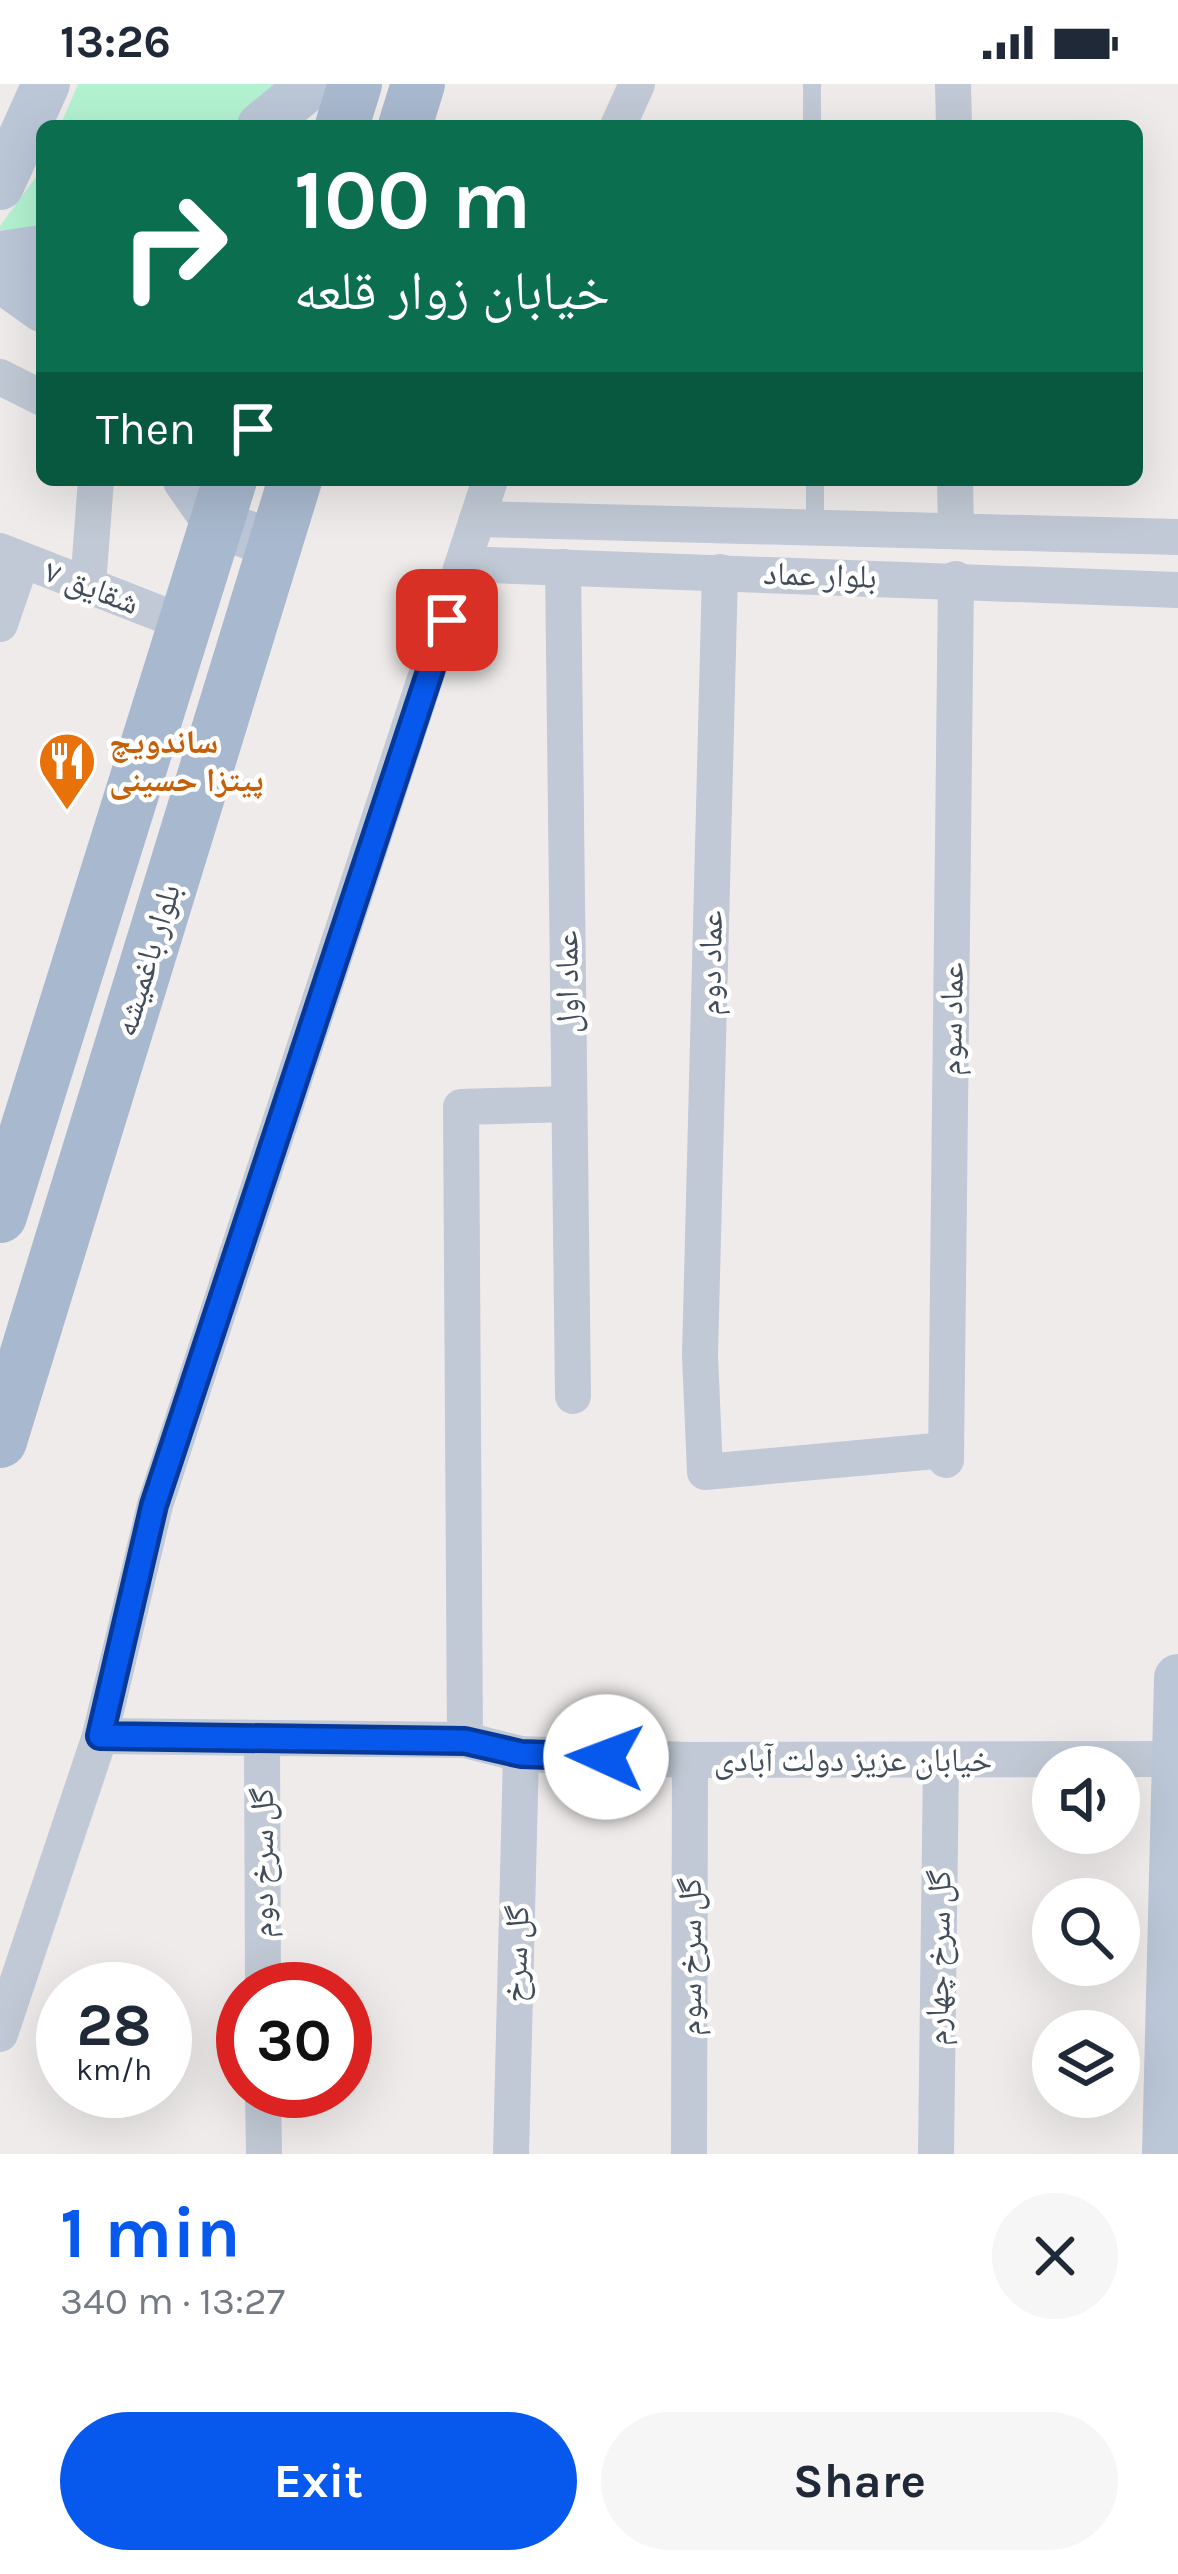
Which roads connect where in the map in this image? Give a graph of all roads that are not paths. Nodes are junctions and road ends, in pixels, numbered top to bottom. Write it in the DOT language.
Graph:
graph roads {
  1 [pos="46,84"];
  2 [pos="312,84"];
  3 [pos="356,84"];
  4 [pos="418,84"];
  5 [pos="637,84"];
  6 [pos="812,84"];
  7 [pos="953,84"];
  8 [pos="268,120"];
  9 [pos="344,120"];
  10 [pos="407,120"];
  11 [pos="621,120"];
  12 [pos="812,120"];
  13 [pos="954,120"];
  14 [pos="0,187"];
  15 [pos="36,250"];
  16 [pos="0,256"];
  17 [pos="0,278"];
  18 [pos="36,304"];
  19 [pos="0,377"];
  20 [pos="36,395"];
  21 [pos="96,486"];
  22 [pos="293,486"];
  23 [pos="488,486"];
  24 [pos="815,486"];
  25 [pos="956,486"];
  26 [pos="211,494"];
  27 [pos="477,519"];
  28 [pos="815,527"];
  29 [pos="956,531"];
  30 [pos="1178,537"];
  31 [pos="274,545"];
  32 [pos="11,555"];
  33 [pos="463,564"];
  34 [pos="563,567"];
  35 [pos="720,572"];
  36 [pos="956,579"];
  37 [pos="88,585"];
  38 [pos="1178,590"];
  39 [pos="184,623"];
  40 [pos="0,624"];
  41 [pos="568,1104"];
  42 [pos="0,1216"];
  43 [pos="574,1396"];
  44 [pos="0,1441"];
  45 [pos="946,1455"];
  46 [pos="1178,1678"];
  47 [pos="100,1736"];
  48 [pos="262,1738"];
  49 [pos="465,1741"];
  50 [pos="521,1754"];
  51 [pos="1176,1759"];
  52 [pos="690,1760"];
  53 [pos="940,1762"];
  54 [pos="263,1962"];
  55 [pos="0,2034"];
  56 [pos="263,2118"];
  57 [pos="264,2154"];
  58 [pos="511,2154"];
  59 [pos="689,2154"];
  60 [pos="936,2154"];
  61 [pos="1166,2154"];
  1 -- 14 [label="street"];
  2 -- 8 [label="street"];
  3 -- 9 [label="main road"];
  4 -- 10 [label="main road"];
  5 -- 11 [label="street"];
  6 -- 12 [label="lane"];
  7 -- 13 [label="street"];
  15 -- 16 [label="street"];
  17 -- 18 [label="street"];
  19 -- 20 [label="street"];
  21 -- 37 [label="street"];
  22 -- 31 [label="main road, بلوار باغمیشه"];
  23 -- 27 [label="street"];
  24 -- 28 [label="lane"];
  25 -- 29 [label="street"];
  26 -- 31 [label="street"];
  26 -- 39 [label="main road, بلوار باغمیشه"];
  27 -- 28 [label="street, بلوار عماد"];
  27 -- 33 [label="street"];
  28 -- 29 [label="street, بلوار عماد"];
  29 -- 30 [label="street, بلوار عماد"];
  31 -- 44 [label="main road, بلوار باغمیشه"];
  32 -- 37 [label="street, شقایق ۷"];
  32 -- 40 [label="street"];
  33 -- 34 [label="street, بلوار عماد"];
  33 -- 47 [label="street"];
  34 -- 35 [label="street, بلوار عماد"];
  34 -- 41 [label="street, عماد اول"];
  35 -- 36 [label="street, بلوار عماد"];
  35 -- 45 [label="street, عماد دوم"];
  36 -- 38 [label="street, بلوار عماد"];
  36 -- 45 [label="street, عماد سوم"];
  37 -- 39 [label="street, شقایق ۷"];
  39 -- 42 [label="main road, بلوار باغمیشه"];
  41 -- 43 [label="street, عماد اول"];
  41 -- 49 [label="street"];
  46 -- 51 [label="street"];
  47 -- 48 [label="street, خیابان عزیز دولت آبادی"];
  47 -- 55 [label="street"];
  48 -- 49 [label="street, خیابان عزیز دولت آبادی"];
  48 -- 54 [label="street, گل سرخ دوم"];
  49 -- 50 [label="street, خیابان عزیز دولت آبادی"];
  50 -- 52 [label="street, خیابان عزیز دولت آبادی"];
  50 -- 58 [label="street, گل سرخ"];
  51 -- 53 [label="street, خیابان عزیز دولت آبادی"];
  51 -- 61 [label="street"];
  52 -- 53 [label="street, خیابان عزیز دولت آبادی"];
  52 -- 59 [label="street, گل سرخ سوم"];
  53 -- 60 [label="street, گل سرخ چهارم"];
  56 -- 57 [label="street"];
}
